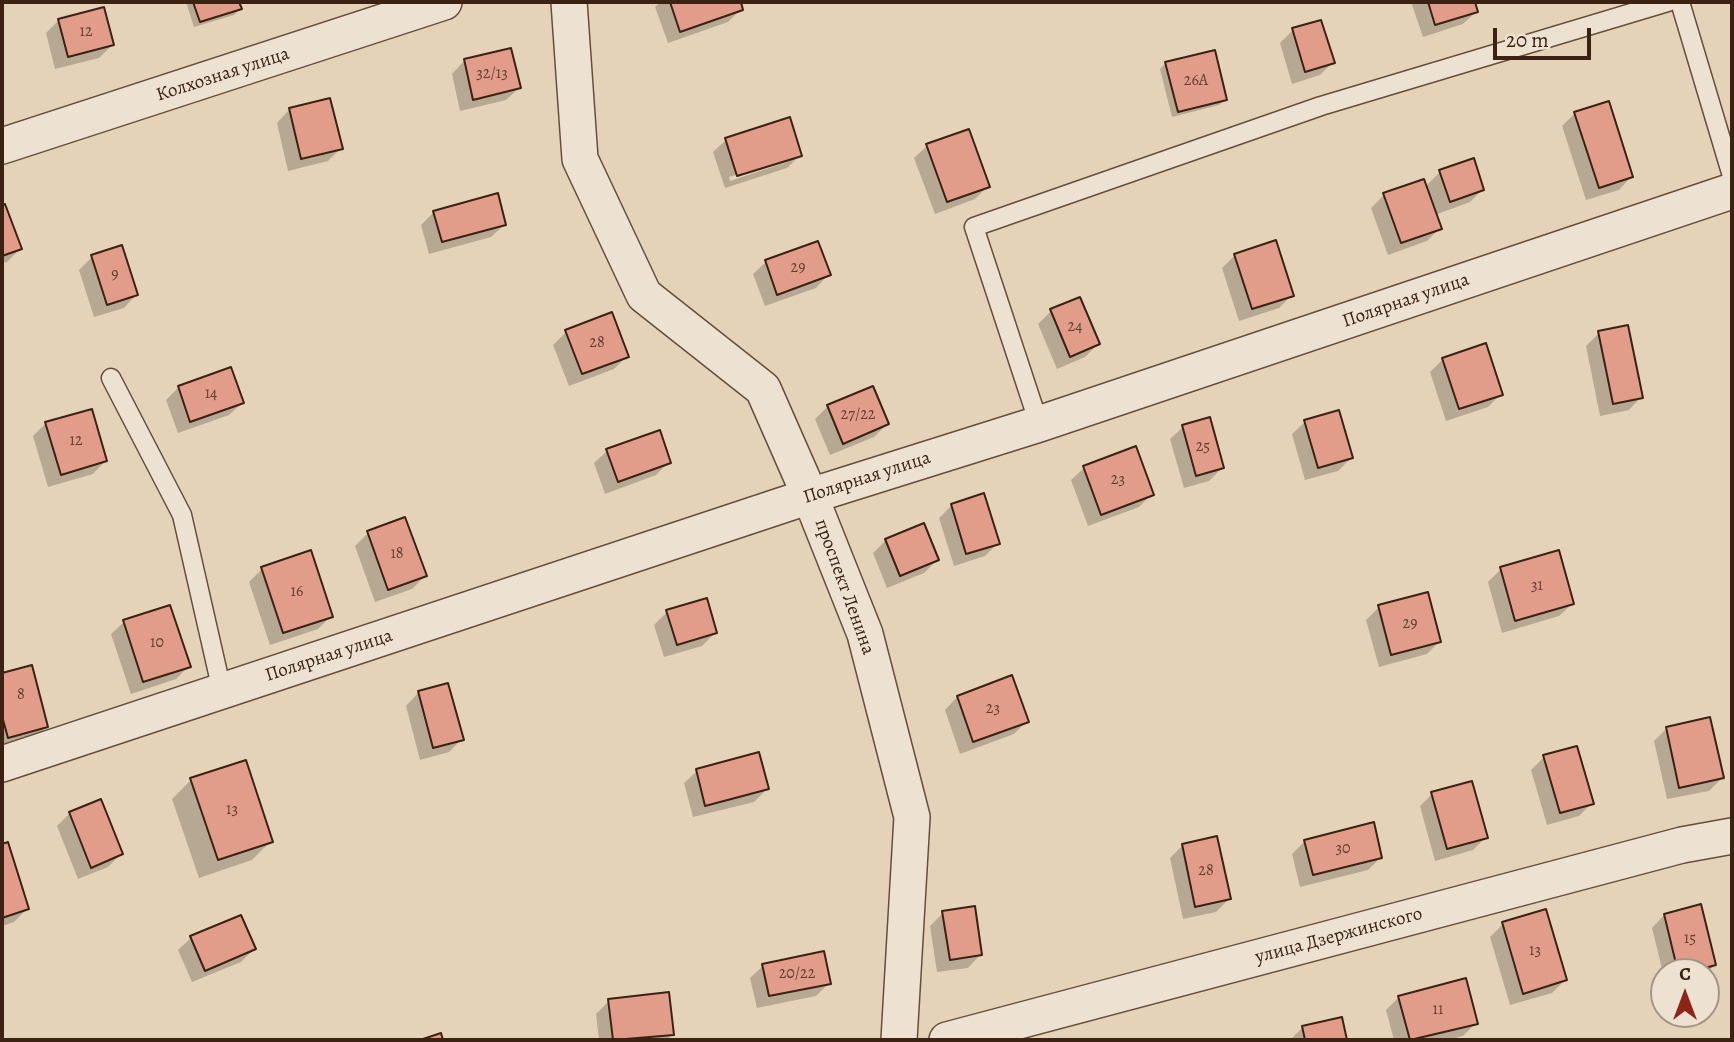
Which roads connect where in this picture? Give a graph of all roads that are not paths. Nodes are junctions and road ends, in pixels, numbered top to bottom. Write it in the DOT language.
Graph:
graph roads {
  1 [pos="444,2"];
  2 [pos="569,2"];
  3 [pos="1668,2"];
  4 [pos="1680,2"];
  5 [pos="2,146"];
  6 [pos="1732,176"];
  7 [pos="1732,191"];
  8 [pos="111,378"];
  9 [pos="1038,424"];
  10 [pos="810,496"];
  11 [pos="222,691"];
  12 [pos="2,764"];
  13 [pos="1732,836"];
  14 [pos="899,1040"];
  15 [pos="947,1040"];
  1 -- 5 [label="street, Колхозная улица"];
  2 -- 10 [label="street, проспект Ленина"];
  3 -- 9 [label="lane"];
  4 -- 6 [label="lane"];
  7 -- 9 [label="street, Полярная улица"];
  8 -- 11 [label="lane"];
  9 -- 10 [label="street, Полярная улица"];
  10 -- 11 [label="street, Полярная улица"];
  10 -- 14 [label="street, проспект Ленина"];
  11 -- 12 [label="street, Полярная улица"];
  13 -- 15 [label="street, улица Дзержинского"];
}
